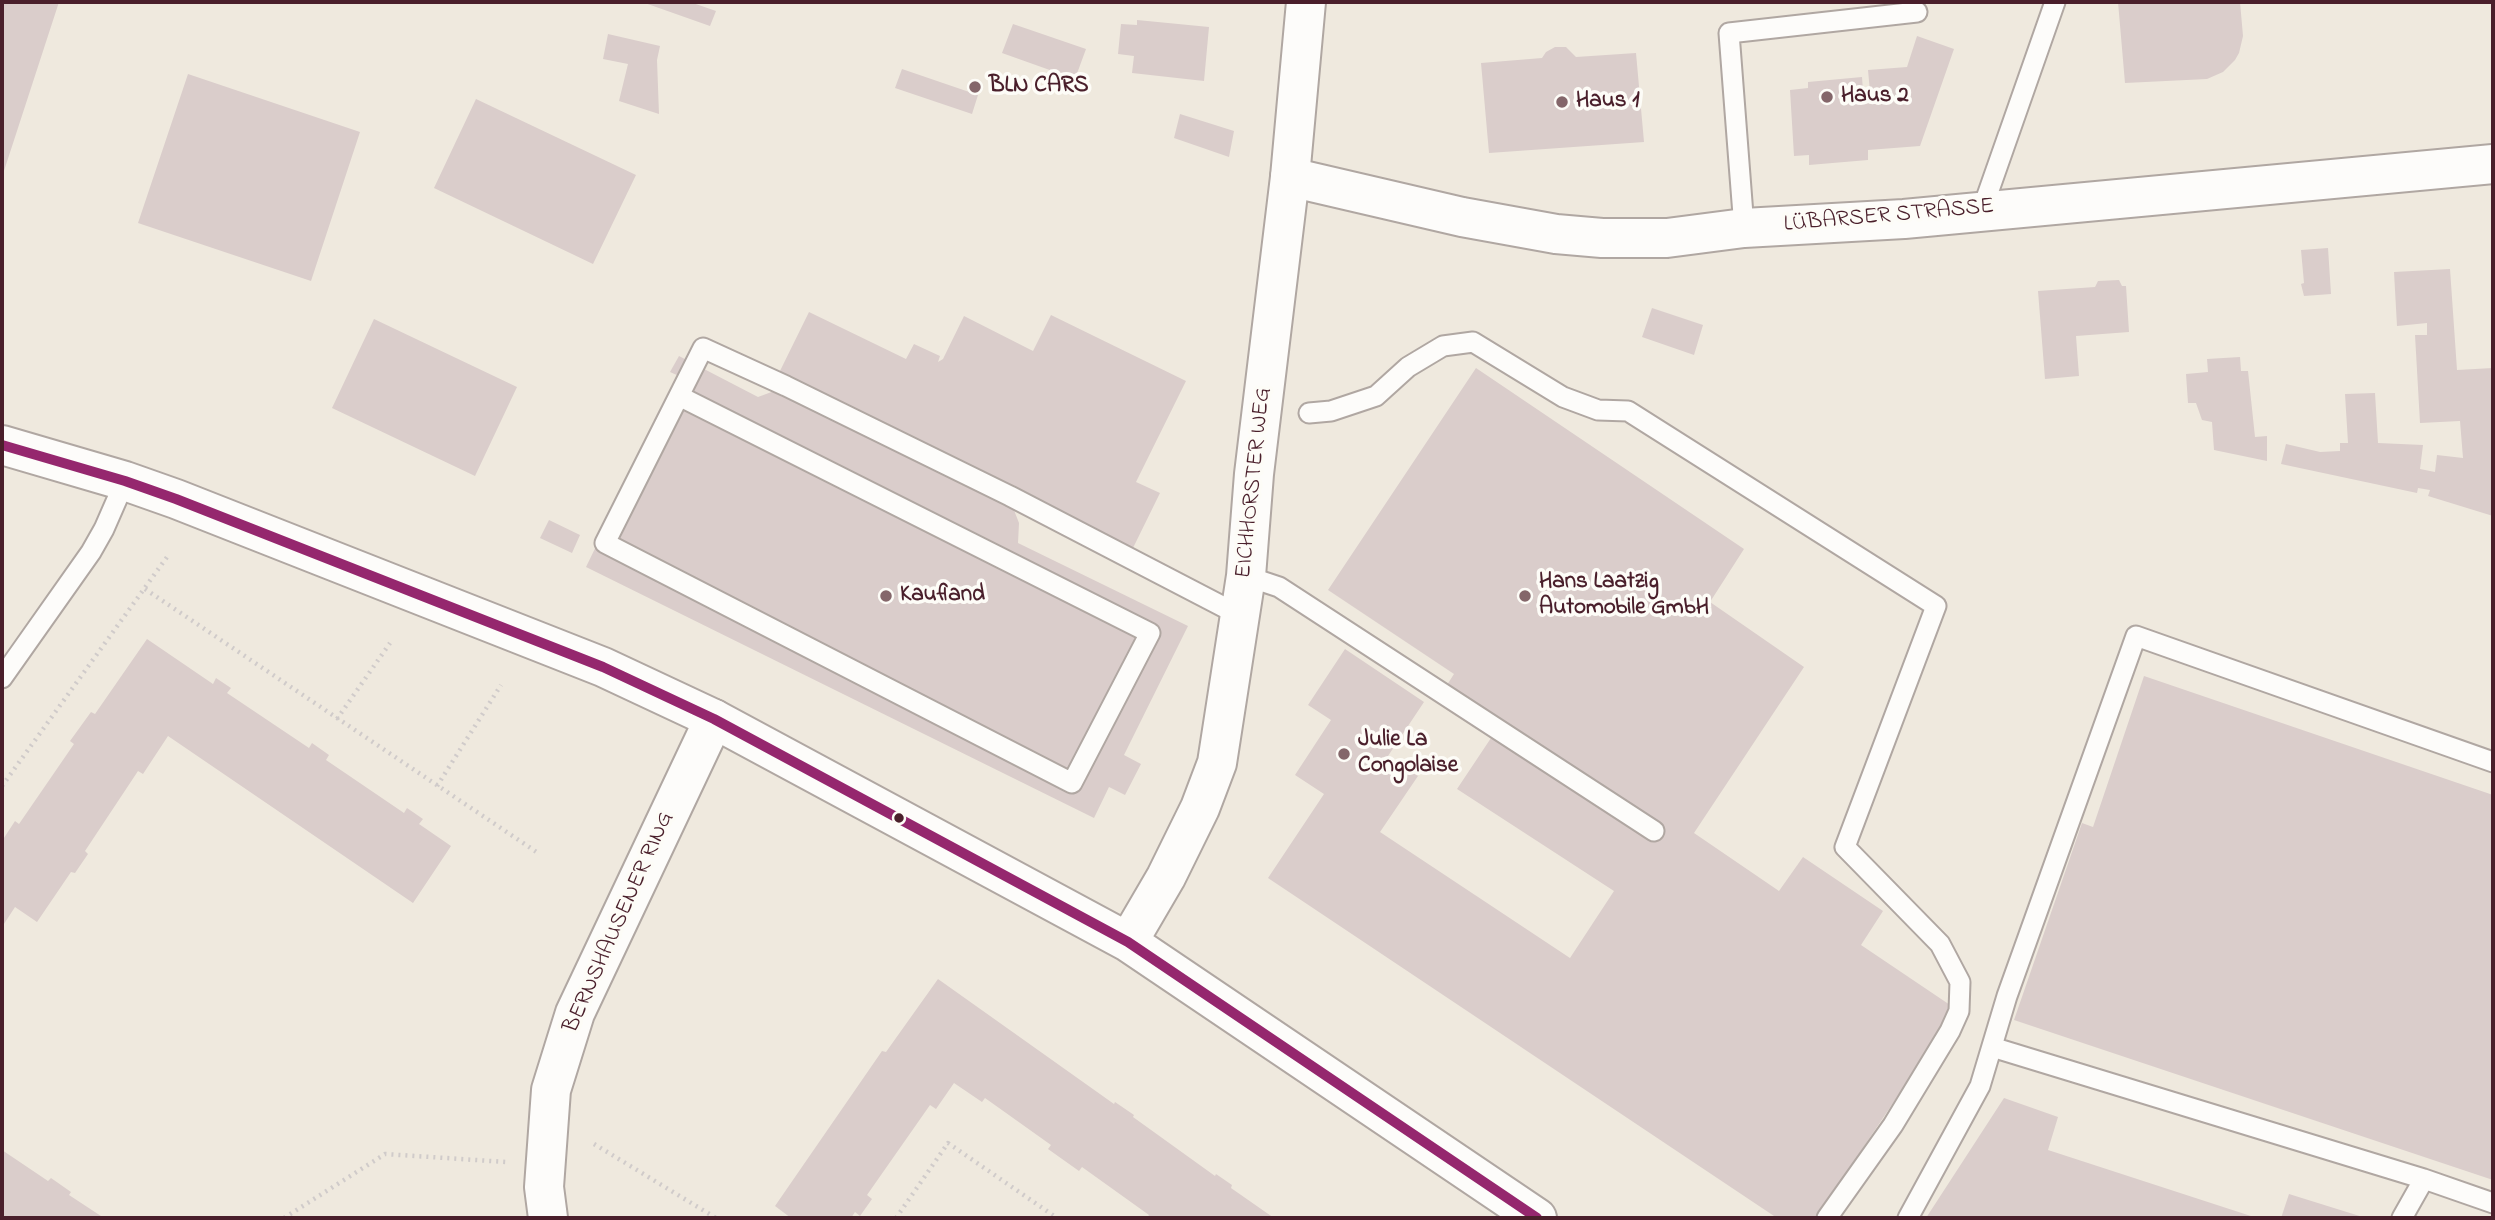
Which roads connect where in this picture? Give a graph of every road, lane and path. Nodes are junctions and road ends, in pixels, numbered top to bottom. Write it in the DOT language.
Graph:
graph roads {
  1 [pos="1307,2"];
  2 [pos="2055,2"];
  3 [pos="1917,12"];
  4 [pos="2493,164"];
  5 [pos="1290,177"];
  6 [pos="1982,210"];
  7 [pos="1744,228"];
  8 [pos="679,396"];
  9 [pos="1308,412"];
  10 [pos="2,445"];
  11 [pos="125,481"];
  12 [pos="167,557"];
  13 [pos="1246,576"];
  14 [pos="145,589"];
  15 [pos="1241,616"];
  16 [pos="390,643"];
  17 [pos="2,678"];
  18 [pos="501,685"];
  19 [pos="337,719"];
  20 [pos="715,719"];
  21 [pos="2493,762"];
  22 [pos="2,786"];
  23 [pos="437,786"];
  24 [pos="1654,831"];
  25 [pos="538,853"];
  26 [pos="1128,942"];
  27 [pos="1992,1047"];
  28 [pos="594,1144"];
  29 [pos="512,1163"];
  30 [pos="2424,1179"];
  31 [pos="2493,1203"];
  32 [pos="284,1218"];
  33 [pos="548,1218"];
  34 [pos="716,1218"];
  35 [pos="896,1218"];
  36 [pos="1056,1218"];
  37 [pos="1538,1218"];
  38 [pos="1828,1218"];
  39 [pos="1908,1218"];
  40 [pos="2402,1218"];
  1 -- 5 [label="street, EICHHORSTER WEG"];
  2 -- 6 [label="lane"];
  3 -- 7 [label="lane"];
  4 -- 6 [label="street, LÜBARSER STRASSE"];
  5 -- 7 [label="street, LÜBARSER STRASSE"];
  5 -- 13 [label="street, EICHHORSTER WEG"];
  6 -- 7 [label="street, LÜBARSER STRASSE"];
  8 -- 8 [label="lane"];
  8 -- 15 [label="lane"];
  9 -- 38 [label="lane"];
  10 -- 11 [label="street"];
  11 -- 17 [label="lane"];
  11 -- 20 [label="street"];
  12 -- 14 [label="path"];
  13 -- 15 [label="street, EICHHORSTER WEG"];
  13 -- 24 [label="lane"];
  14 -- 19 [label="path"];
  14 -- 22 [label="path"];
  15 -- 26 [label="street, EICHHORSTER WEG"];
  16 -- 19 [label="path"];
  18 -- 23 [label="path"];
  19 -- 23 [label="path"];
  20 -- 26 [label="street"];
  20 -- 33 [label="street, BERNSHAUSENER RING"];
  21 -- 27 [label="lane"];
  23 -- 25 [label="path"];
  26 -- 37 [label="street"];
  27 -- 30 [label="lane"];
  27 -- 39 [label="lane"];
  28 -- 34 [label="path"];
  29 -- 32 [label="path"];
  30 -- 31 [label="lane"];
  30 -- 40 [label="lane"];
  35 -- 36 [label="path"];
}
